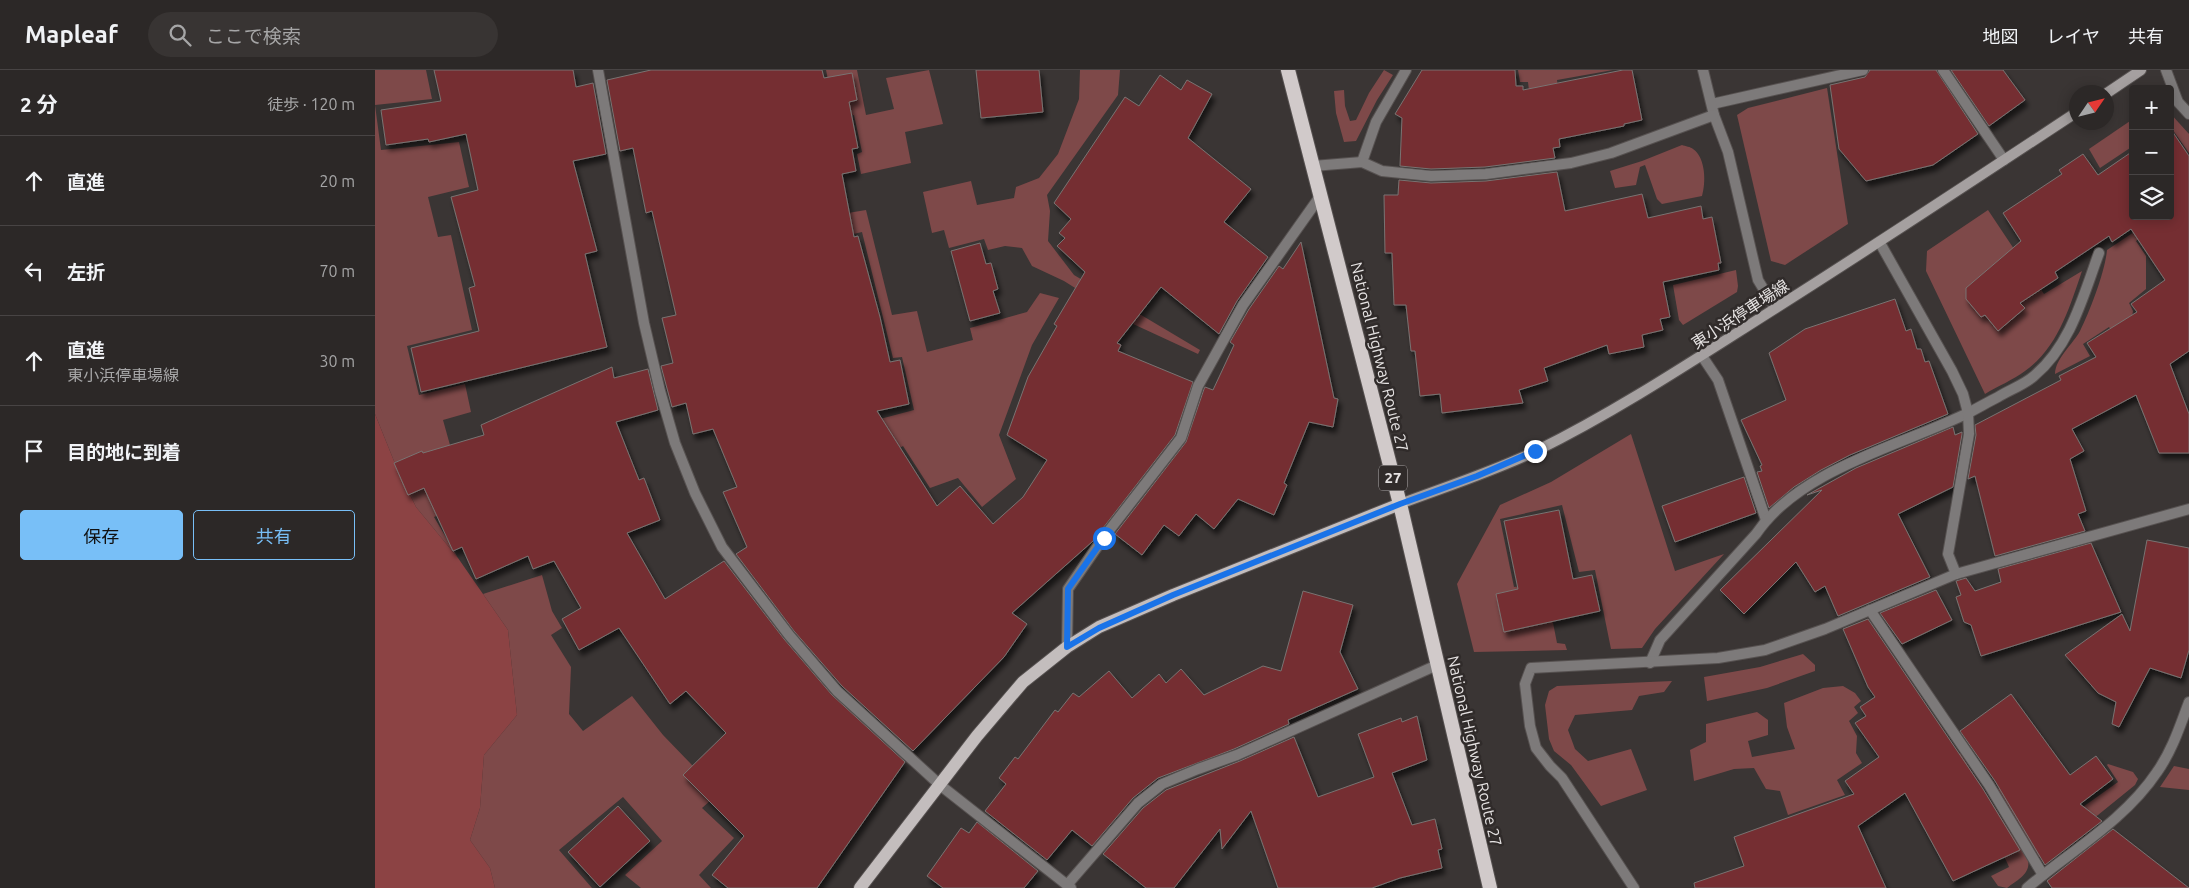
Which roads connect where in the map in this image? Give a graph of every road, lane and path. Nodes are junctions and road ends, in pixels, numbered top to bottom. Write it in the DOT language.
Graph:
graph roads {
  1 [pos="598,70"];
  2 [pos="1288,70"];
  3 [pos="1406,70"];
  4 [pos="1703,70"];
  5 [pos="1863,70"];
  6 [pos="1943,70"];
  7 [pos="2141,70"];
  8 [pos="2166,70"];
  9 [pos="2114,88"];
  10 [pos="1712,104"];
  11 [pos="2189,114"];
  12 [pos="1714,115"];
  13 [pos="2069,117"];
  14 [pos="2004,160"];
  15 [pos="1362,162"];
  16 [pos="1313,166"];
  17 [pos="1321,195"];
  18 [pos="1879,242"];
  19 [pos="2099,253"];
  20 [pos="1775,308"];
  21 [pos="1702,356"];
  22 [pos="1968,413"];
  23 [pos="1400,504"];
  24 [pos="2189,508"];
  25 [pos="1766,520"];
  26 [pos="1956,574"];
  27 [pos="1870,610"];
  28 [pos="1067,647"];
  29 [pos="1650,662"];
  30 [pos="1437,665"];
  31 [pos="2189,702"];
  32 [pos="939,785"];
  33 [pos="2043,875"];
  34 [pos="1069,886"];
  35 [pos="2030,887"];
  36 [pos="860,888"];
  37 [pos="1489,888"];
  38 [pos="1634,888"];
  1 -- 32 [label="street"];
  2 -- 16 [label="highway, National Highway Route 27 / 27"];
  3 -- 15 [label="street"];
  4 -- 10 [label="street"];
  5 -- 10 [label="street"];
  6 -- 14 [label="street"];
  7 -- 9 [label="main road"];
  8 -- 11 [label="street"];
  10 -- 12 [label="street"];
  12 -- 15 [label="street"];
  12 -- 20 [label="street"];
  13 -- 14 [label="main road, 東小浜停車場線"];
  14 -- 18 [label="main road, 東小浜停車場線"];
  15 -- 16 [label="street"];
  16 -- 17 [label="highway, National Highway Route 27 / 27"];
  17 -- 23 [label="highway, National Highway Route 27 / 27"];
  17 -- 28 [label="street"];
  18 -- 20 [label="main road, 東小浜停車場線"];
  18 -- 22 [label="street"];
  19 -- 22 [label="street"];
  20 -- 21 [label="main road, 東小浜停車場線"];
  21 -- 23 [label="main road, 東小浜停車場線"];
  21 -- 25 [label="street"];
  22 -- 25 [label="street"];
  22 -- 26 [label="street"];
  23 -- 28 [label="main road"];
  23 -- 30 [label="highway, National Highway Route 27 / 27"];
  24 -- 26 [label="street"];
  25 -- 29 [label="street"];
  26 -- 27 [label="street"];
  27 -- 29 [label="street"];
  27 -- 33 [label="street"];
  28 -- 32 [label="main road"];
  29 -- 38 [label="street"];
  30 -- 34 [label="street"];
  30 -- 37 [label="highway, National Highway Route 27 / 27"];
  31 -- 33 [label="street"];
  32 -- 34 [label="street"];
  32 -- 36 [label="main road"];
  33 -- 35 [label="street"];
}
